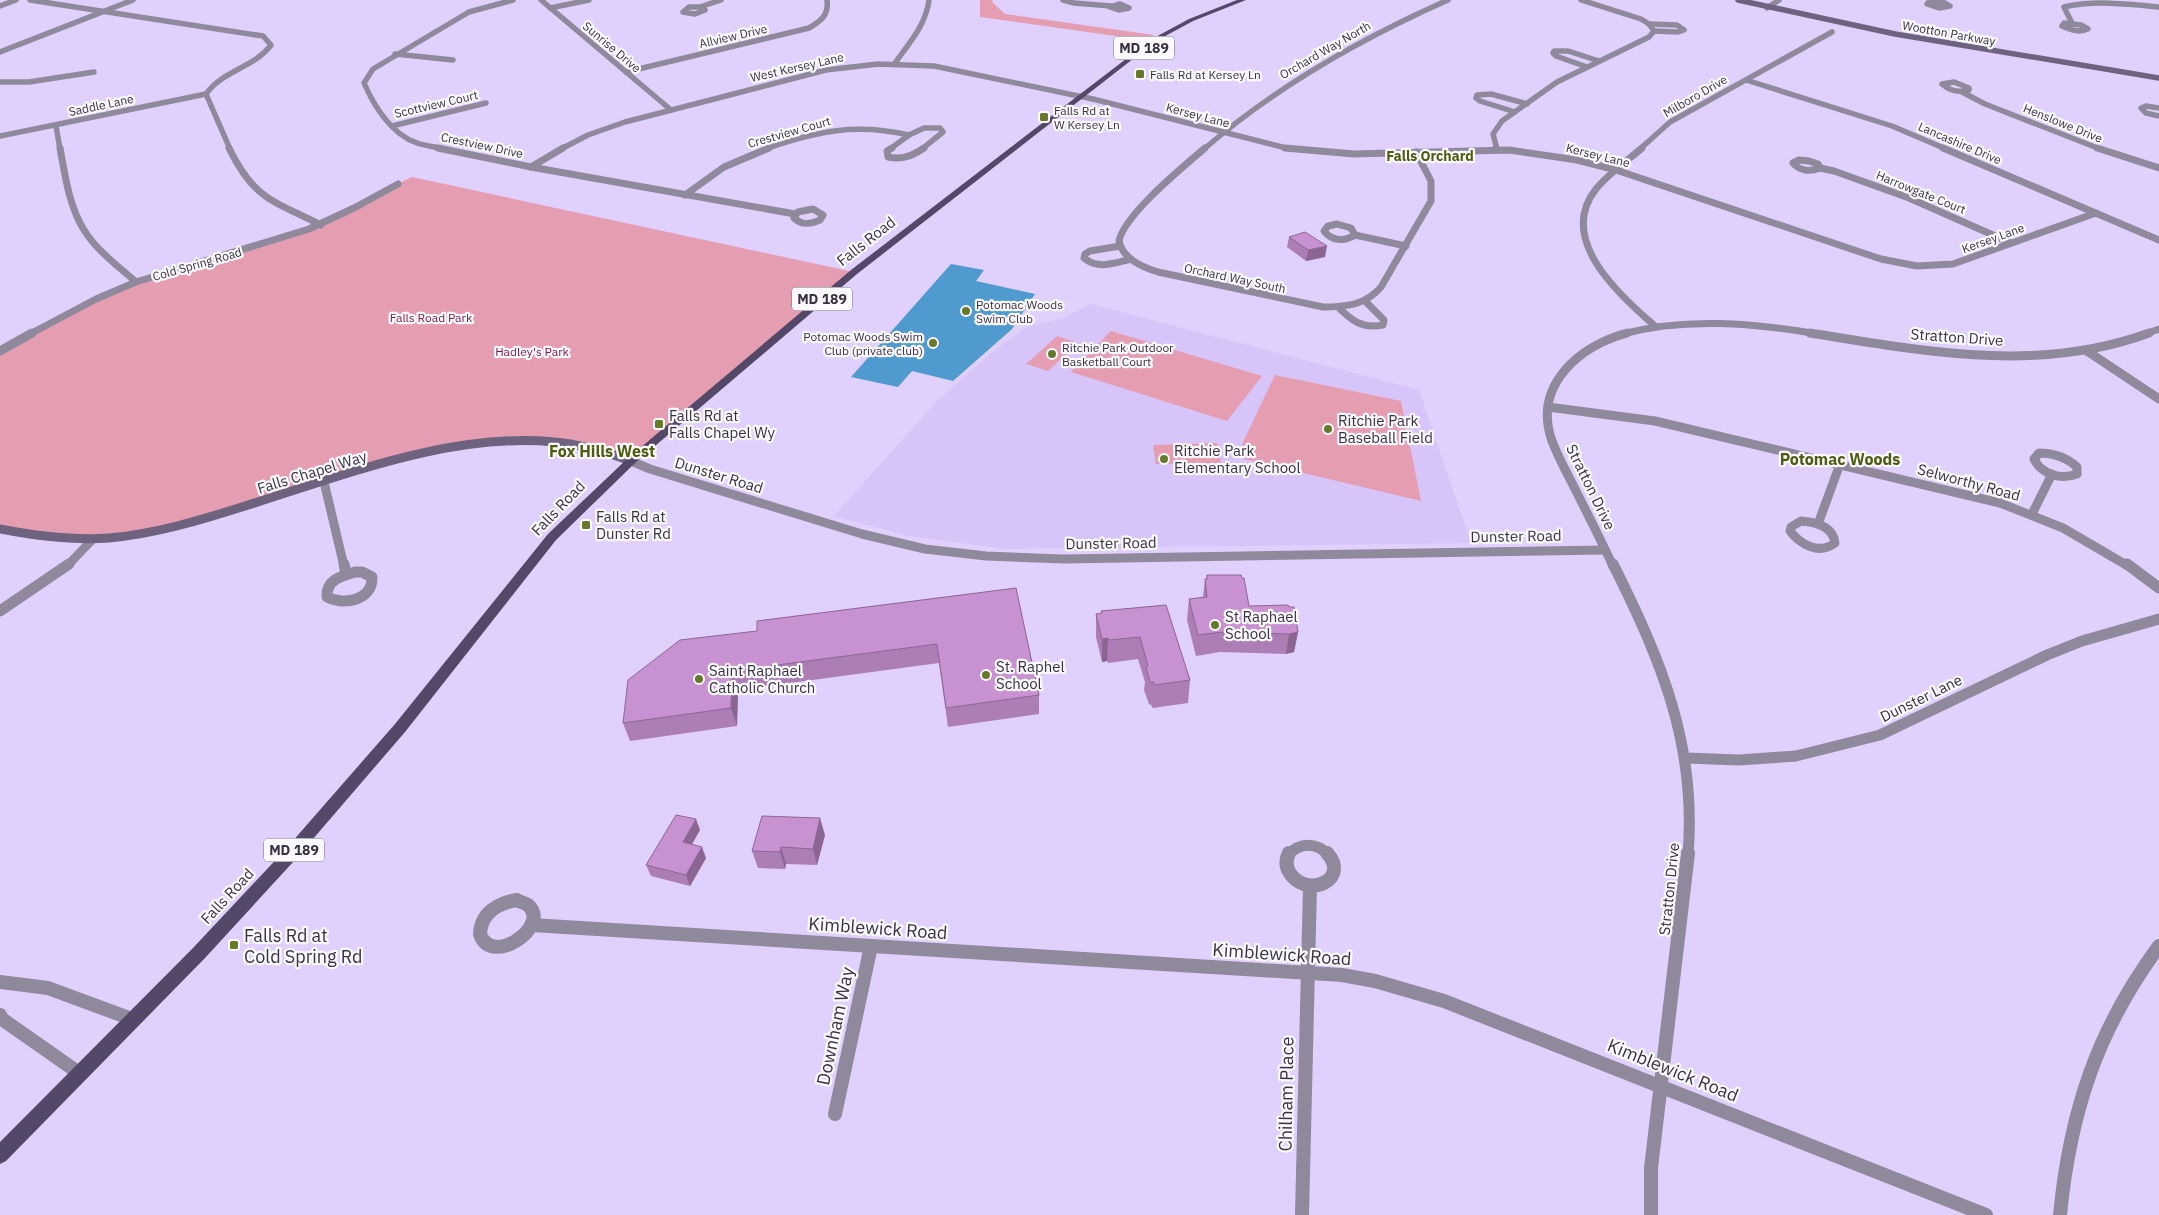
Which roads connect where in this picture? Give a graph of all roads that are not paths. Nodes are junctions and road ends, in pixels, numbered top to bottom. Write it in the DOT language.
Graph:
graph roads {
  1 [pos="16,0"];
  2 [pos="30,0"];
  3 [pos="134,0"];
  4 [pos="513,0"];
  5 [pos="541,0"];
  6 [pos="589,0"];
  7 [pos="721,0"];
  8 [pos="827,0"];
  9 [pos="929,0"];
  10 [pos="1063,0"];
  11 [pos="1243,0"];
  12 [pos="1448,0"];
  13 [pos="1581,0"];
  14 [pos="1738,0"];
  15 [pos="1758,0"];
  16 [pos="1777,2"];
  17 [pos="0,6"];
  18 [pos="1111,6"];
  19 [pos="700,7"];
  20 [pos="550,8"];
  21 [pos="1767,8"];
  22 [pos="2159,8"];
  23 [pos="105,11"];
  24 [pos="2072,23"];
  25 [pos="1649,24"];
  26 [pos="1654,31"];
  27 [pos="1832,32"];
  28 [pos="0,52"];
  29 [pos="395,54"];
  30 [pos="453,60"];
  31 [pos="1599,60"];
  32 [pos="895,64"];
  33 [pos="1587,67"];
  34 [pos="94,72"];
  35 [pos="626,72"];
  36 [pos="2159,73"];
  37 [pos="2159,78"];
  38 [pos="1746,80"];
  39 [pos="0,82"];
  40 [pos="1962,92"];
  41 [pos="206,94"];
  42 [pos="1079,97"];
  43 [pos="486,104"];
  44 [pos="1527,104"];
  45 [pos="2159,108"];
  46 [pos="671,110"];
  47 [pos="1515,112"];
  48 [pos="2159,116"];
  49 [pos="56,126"];
  50 [pos="392,126"];
  51 [pos="1222,132"];
  52 [pos="909,135"];
  53 [pos="0,136"];
  54 [pos="1497,150"];
  55 [pos="1416,152"];
  56 [pos="531,167"];
  57 [pos="1820,168"];
  58 [pos="2159,168"];
  59 [pos="1616,170"];
  60 [pos="398,184"];
  61 [pos="685,195"];
  62 [pos="2096,213"];
  63 [pos="795,214"];
  64 [pos="321,225"];
  65 [pos="1355,235"];
  66 [pos="2159,240"];
  67 [pos="2011,243"];
  68 [pos="1120,246"];
  69 [pos="1406,246"];
  70 [pos="1131,259"];
  71 [pos="136,282"];
  72 [pos="1365,301"];
  73 [pos="1338,307"];
  74 [pos="1655,326"];
  75 [pos="2159,329"];
  76 [pos="0,351"];
  77 [pos="2087,351"];
  78 [pos="2159,399"];
  79 [pos="1548,407"];
  80 [pos="631,461"];
  81 [pos="1840,464"];
  82 [pos="2052,474"];
  83 [pos="324,482"];
  84 [pos="2032,514"];
  85 [pos="1818,524"];
  86 [pos="0,529"];
  87 [pos="93,539"];
  88 [pos="1605,550"];
  89 [pos="346,574"];
  90 [pos="2159,588"];
  91 [pos="0,611"];
  92 [pos="2159,619"];
  93 [pos="1686,758"];
  94 [pos="1310,886"];
  95 [pos="532,925"];
  96 [pos="871,946"];
  97 [pos="2159,946"];
  98 [pos="1308,973"];
  99 [pos="0,982"];
  100 [pos="0,1015"];
  101 [pos="132,1019"];
  102 [pos="79,1073"];
  103 [pos="1660,1085"];
  104 [pos="835,1114"];
  105 [pos="0,1155"];
  106 [pos="1302,1215"];
  107 [pos="1650,1215"];
  108 [pos="1986,1215"];
  109 [pos="2060,1215"];
  1 -- 17 [label="street"];
  2 -- 23 [label="street"];
  3 -- 23 [label="street"];
  4 -- 29 [label="street, Crestview Drive"];
  5 -- 20 [label="street, Sunrise Drive"];
  6 -- 20 [label="street"];
  7 -- 19 [label="street"];
  8 -- 35 [label="street, Allview Drive"];
  9 -- 32 [label="street"];
  10 -- 18 [label="street"];
  11 -- 42 [label="main road, Falls Road / MD 189"];
  12 -- 51 [label="street, Orchard Way North"];
  13 -- 25 [label="street"];
  14 -- 21 [label="main road, Wootton Parkway"];
  15 -- 16 [label="main road, Wootton Parkway"];
  16 -- 21 [label="street"];
  16 -- 36 [label="main road, Wootton Parkway"];
  20 -- 35 [label="street, Sunrise Drive"];
  21 -- 37 [label="main road, Wootton Parkway"];
  22 -- 24 [label="street"];
  23 -- 28 [label="street"];
  23 -- 41 [label="street"];
  25 -- 26 [label="street"];
  25 -- 26 [label="street"];
  26 -- 31 [label="street"];
  27 -- 38 [label="street, Milboro Drive"];
  29 -- 30 [label="street"];
  29 -- 50 [label="street, Crestview Drive"];
  31 -- 33 [label="street"];
  31 -- 33 [label="street"];
  32 -- 42 [label="street, West Kersey Lane"];
  32 -- 46 [label="street, West Kersey Lane"];
  33 -- 44 [label="street"];
  34 -- 39 [label="street"];
  35 -- 46 [label="street, Sunrise Drive"];
  38 -- 59 [label="street, Milboro Drive"];
  38 -- 62 [label="street, Lancashire Drive"];
  40 -- 58 [label="street, Henslowe Drive"];
  41 -- 49 [label="street, Saddle Lane"];
  41 -- 64 [label="street"];
  42 -- 51 [label="street, Kersey Lane"];
  42 -- 80 [label="main road, Falls Road / MD 189"];
  43 -- 50 [label="street, Scottview Court"];
  44 -- 47 [label="street"];
  44 -- 47 [label="street"];
  45 -- 48 [label="street"];
  46 -- 56 [label="street, West Kersey Lane"];
  47 -- 54 [label="street"];
  49 -- 53 [label="street, Saddle Lane"];
  49 -- 71 [label="street"];
  50 -- 56 [label="street, Crestview Drive"];
  51 -- 55 [label="street, Kersey Lane"];
  51 -- 68 [label="street"];
  52 -- 52 [label="street, Crestview Court"];
  52 -- 61 [label="street, Crestview Court"];
  54 -- 55 [label="street, Kersey Lane"];
  54 -- 59 [label="street, Kersey Lane"];
  55 -- 69 [label="street"];
  56 -- 61 [label="street, Crestview Drive"];
  57 -- 67 [label="street, Harrowgate Court"];
  59 -- 67 [label="street, Kersey Lane"];
  59 -- 74 [label="street, Milboro Drive"];
  60 -- 64 [label="street, Cold Spring Road"];
  61 -- 63 [label="street, Crestview Drive"];
  62 -- 66 [label="street, Lancashire Drive"];
  62 -- 67 [label="street, Kersey Lane"];
  64 -- 71 [label="street, Cold Spring Road"];
  65 -- 69 [label="street"];
  68 -- 70 [label="street, Orchard Way South"];
  68 -- 70 [label="street"];
  69 -- 72 [label="street"];
  70 -- 73 [label="street, Orchard Way South"];
  71 -- 76 [label="street, Cold Spring Road"];
  72 -- 73 [label="street, Orchard Way South"];
  72 -- 73 [label="street"];
  74 -- 77 [label="street, Stratton Drive"];
  74 -- 79 [label="street, Stratton Drive"];
  75 -- 77 [label="street, Stratton Drive"];
  77 -- 78 [label="street"];
  79 -- 81 [label="street, Selworthy Road"];
  79 -- 88 [label="street, Stratton Drive"];
  80 -- 83 [label="main road, Falls Chapel Way"];
  80 -- 88 [label="street, Dunster Road"];
  80 -- 101 [label="main road, Falls Road / MD 189"];
  81 -- 84 [label="street, Selworthy Road"];
  81 -- 85 [label="street"];
  82 -- 84 [label="street"];
  83 -- 87 [label="main road, Falls Chapel Way"];
  83 -- 89 [label="street"];
  84 -- 90 [label="street, Selworthy Road"];
  86 -- 87 [label="main road, Falls Chapel Way"];
  87 -- 91 [label="street"];
  88 -- 93 [label="street, Stratton Drive"];
  92 -- 93 [label="street, Dunster Lane"];
  93 -- 103 [label="street, Stratton Drive"];
  94 -- 98 [label="street, Chilham Place"];
  95 -- 96 [label="street, Kimblewick Road"];
  96 -- 98 [label="street, Kimblewick Road"];
  96 -- 104 [label="street, Downham Way"];
  97 -- 109 [label="street"];
  98 -- 103 [label="street, Kimblewick Road"];
  98 -- 106 [label="street, Chilham Place"];
  99 -- 101 [label="street"];
  100 -- 102 [label="street"];
  101 -- 102 [label="main road, Falls Road / MD 189"];
  102 -- 105 [label="main road, Falls Road / MD 189"];
  103 -- 107 [label="street, Stratton Drive"];
  103 -- 108 [label="street, Kimblewick Road"];
}
